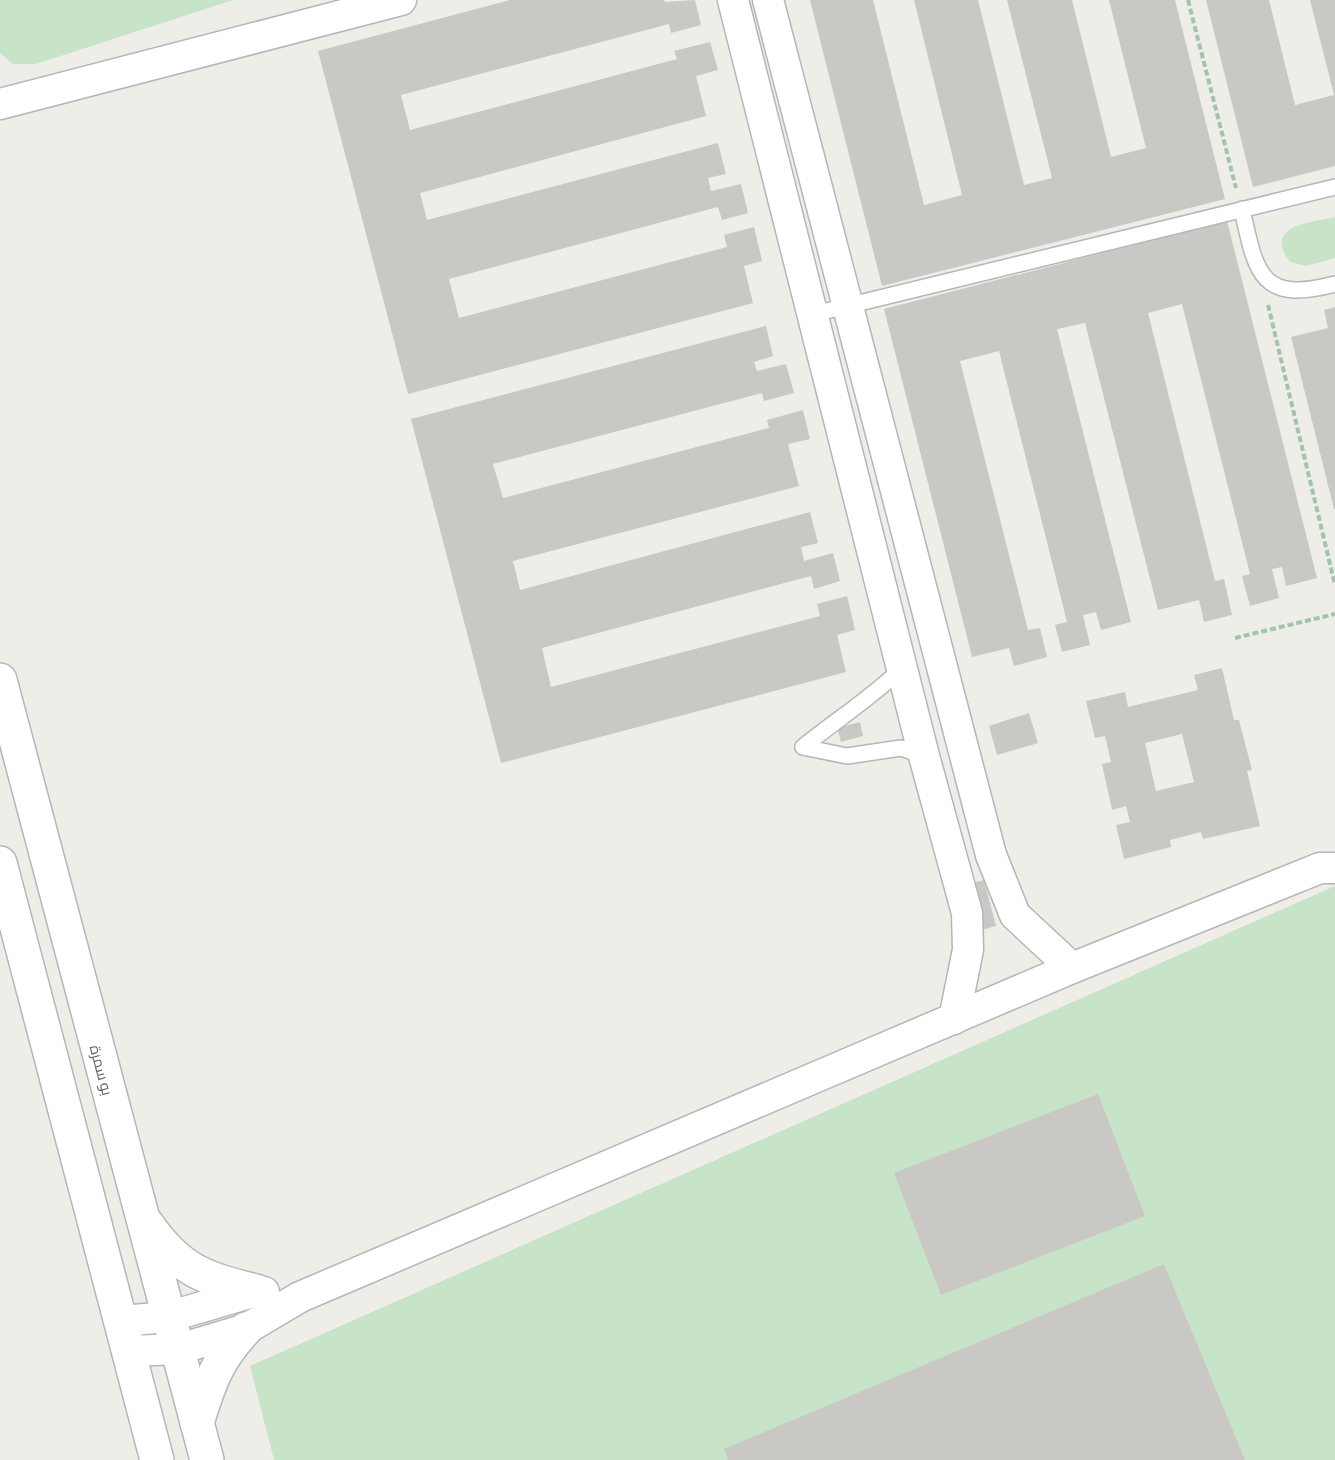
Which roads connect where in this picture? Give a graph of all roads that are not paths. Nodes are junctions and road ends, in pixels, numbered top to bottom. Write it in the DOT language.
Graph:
graph roads {
  1 [pos="401,0"];
  2 [pos="733,0"];
  3 [pos="768,0"];
  4 [pos="6,99"];
  5 [pos="1335,187"];
  6 [pos="1242,210"];
  7 [pos="1335,284"];
  8 [pos="848,304"];
  9 [pos="814,314"];
  10 [pos="903,667"];
  11 [pos="0,680"];
  12 [pos="924,756"];
  13 [pos="0,863"];
  14 [pos="1330,863"];
  15 [pos="1072,968"];
  16 [pos="954,1019"];
  17 [pos="140,1213"];
  18 [pos="256,1291"];
  19 [pos="300,1297"];
  20 [pos="168,1317"];
  21 [pos="246,1329"];
  22 [pos="125,1336"];
  23 [pos="179,1349"];
  24 [pos="197,1424"];
  25 [pos="157,1460"];
  26 [pos="207,1460"];
  1 -- 4 [label="street"];
  2 -- 9 [label="street"];
  3 -- 8 [label="street"];
  5 -- 6 [label="lane"];
  6 -- 7 [label="lane"];
  6 -- 8 [label="lane"];
  8 -- 9 [label="lane"];
  8 -- 15 [label="street"];
  9 -- 10 [label="street"];
  10 -- 12 [label="street"];
  10 -- 12 [label="lane"];
  11 -- 17 [label="street, بو سمرة"];
  12 -- 16 [label="street"];
  13 -- 22 [label="street"];
  14 -- 15 [label="street"];
  15 -- 16 [label="street"];
  16 -- 19 [label="street"];
  17 -- 18 [label="street"];
  17 -- 20 [label="street, بو سمرة"];
  18 -- 19 [label="street"];
  18 -- 20 [label="street"];
  19 -- 21 [label="street"];
  20 -- 22 [label="street"];
  20 -- 23 [label="street, بو سمرة"];
  21 -- 23 [label="street"];
  21 -- 24 [label="street"];
  22 -- 23 [label="street"];
  22 -- 25 [label="street"];
  23 -- 24 [label="street, بو سمرة"];
  24 -- 26 [label="street, بو سمرة"];
}
